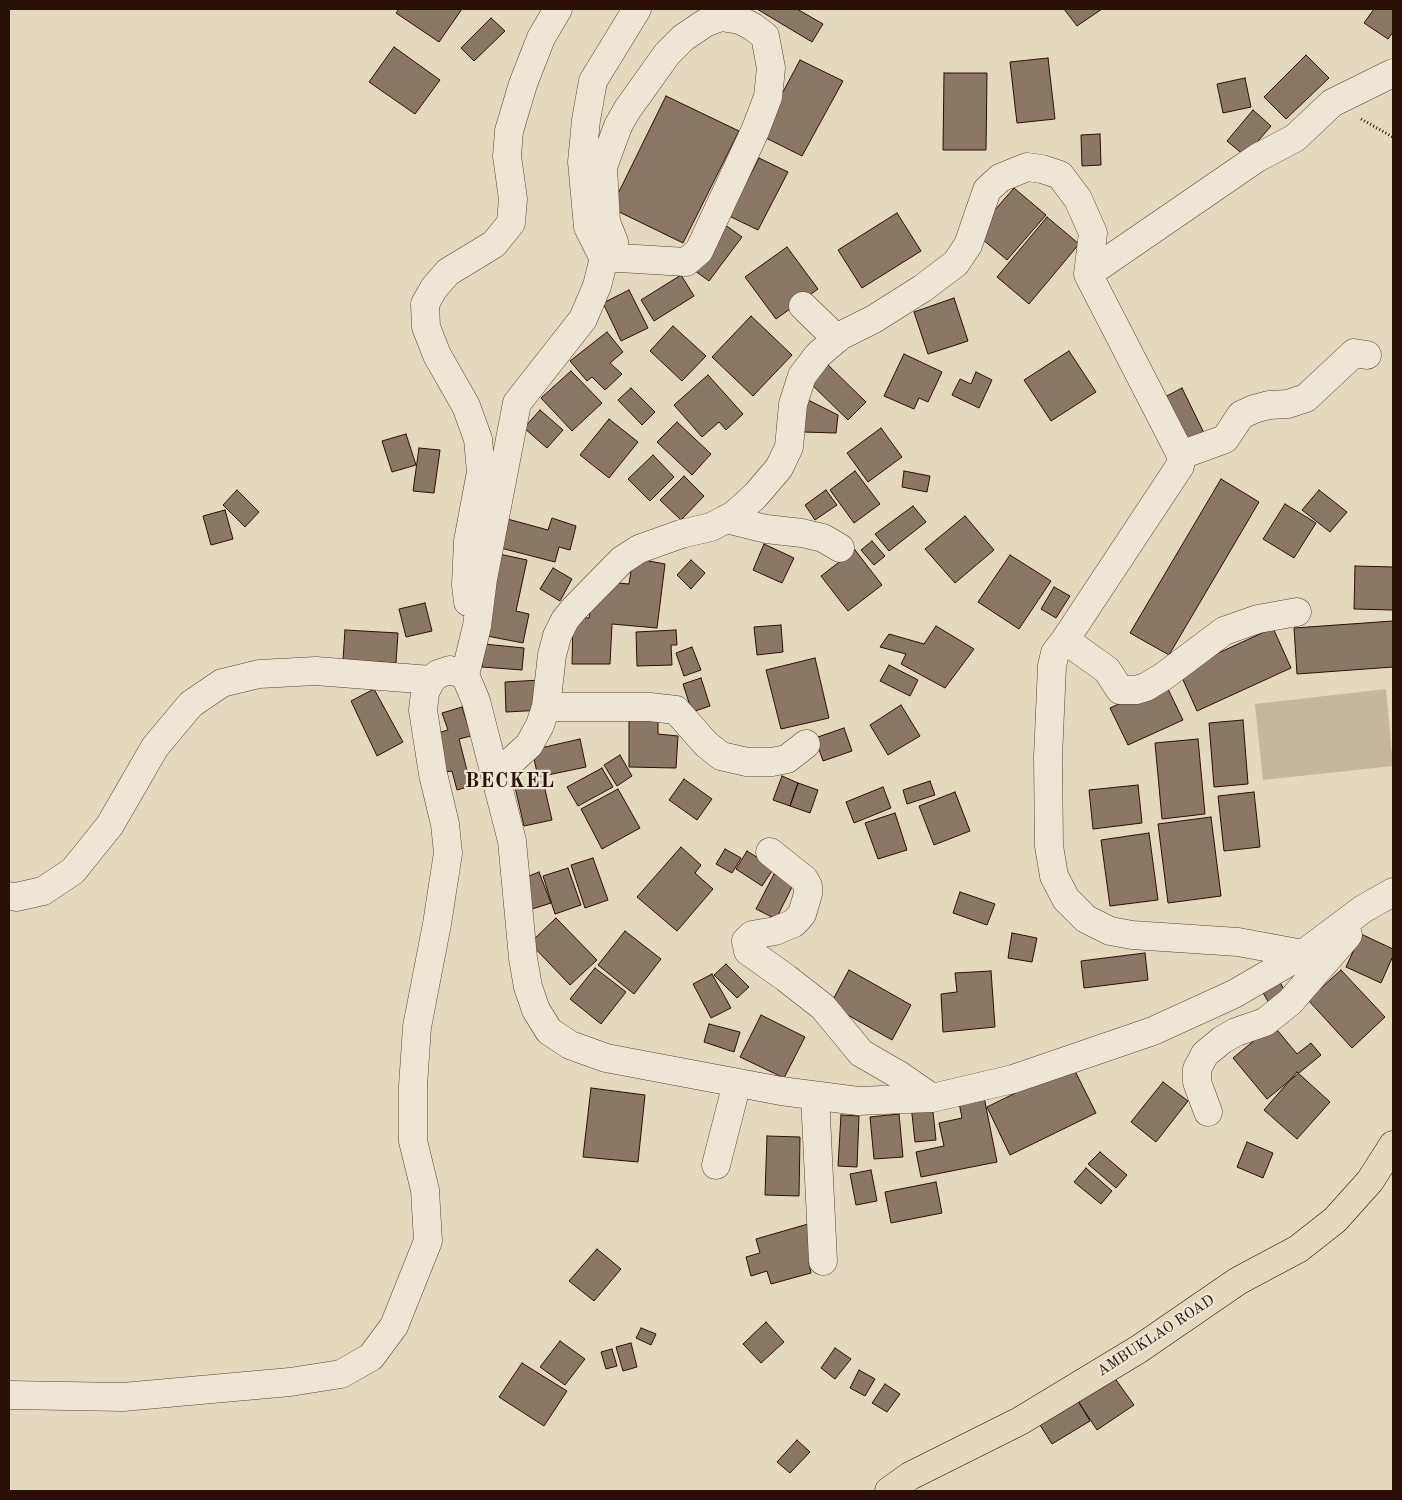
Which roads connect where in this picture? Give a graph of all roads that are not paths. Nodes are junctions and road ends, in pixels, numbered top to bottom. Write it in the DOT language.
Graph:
graph roads {
  1 [pos="558,9"];
  2 [pos="637,9"];
  3 [pos="1393,73"];
  4 [pos="612,257"];
  5 [pos="1088,274"];
  6 [pos="803,306"];
  7 [pos="836,339"];
  8 [pos="1367,355"];
  9 [pos="1181,455"];
  10 [pos="726,519"];
  11 [pos="840,548"];
  12 [pos="1297,612"];
  13 [pos="477,626"];
  14 [pos="1065,640"];
  15 [pos="465,675"];
  16 [pos="431,680"];
  17 [pos="546,707"];
  18 [pos="806,744"];
  19 [pos="495,776"];
  20 [pos="770,852"];
  21 [pos="1393,892"];
  22 [pos="9,896"];
  23 [pos="1363,909"];
  24 [pos="1303,954"];
  25 [pos="737,1083"];
  26 [pos="816,1096"];
  27 [pos="932,1098"];
  28 [pos="1208,1112"];
  29 [pos="1393,1144"];
  30 [pos="716,1165"];
  31 [pos="823,1261"];
  32 [pos="9,1395"];
  33 [pos="889,1491"];
  1 -- 13 [label="street"];
  2 -- 4 [label="street"];
  3 -- 5 [label="street"];
  4 -- 4 [label="street"];
  4 -- 13 [label="street"];
  5 -- 7 [label="street"];
  5 -- 9 [label="street"];
  6 -- 7 [label="street"];
  7 -- 10 [label="street"];
  8 -- 9 [label="street"];
  9 -- 14 [label="street"];
  10 -- 11 [label="street"];
  10 -- 17 [label="street"];
  12 -- 14 [label="street"];
  13 -- 15 [label="street"];
  14 -- 24 [label="street"];
  15 -- 16 [label="street"];
  15 -- 19 [label="street"];
  16 -- 22 [label="street"];
  16 -- 32 [label="street"];
  17 -- 18 [label="street"];
  17 -- 19 [label="street"];
  19 -- 25 [label="street"];
  20 -- 27 [label="street"];
  21 -- 23 [label="street"];
  23 -- 24 [label="street"];
  23 -- 28 [label="street"];
  24 -- 27 [label="street"];
  25 -- 26 [label="street"];
  25 -- 30 [label="street"];
  26 -- 27 [label="street"];
  26 -- 31 [label="street"];
  29 -- 33 [label="main road, AMBUKLAO ROAD"];
}
